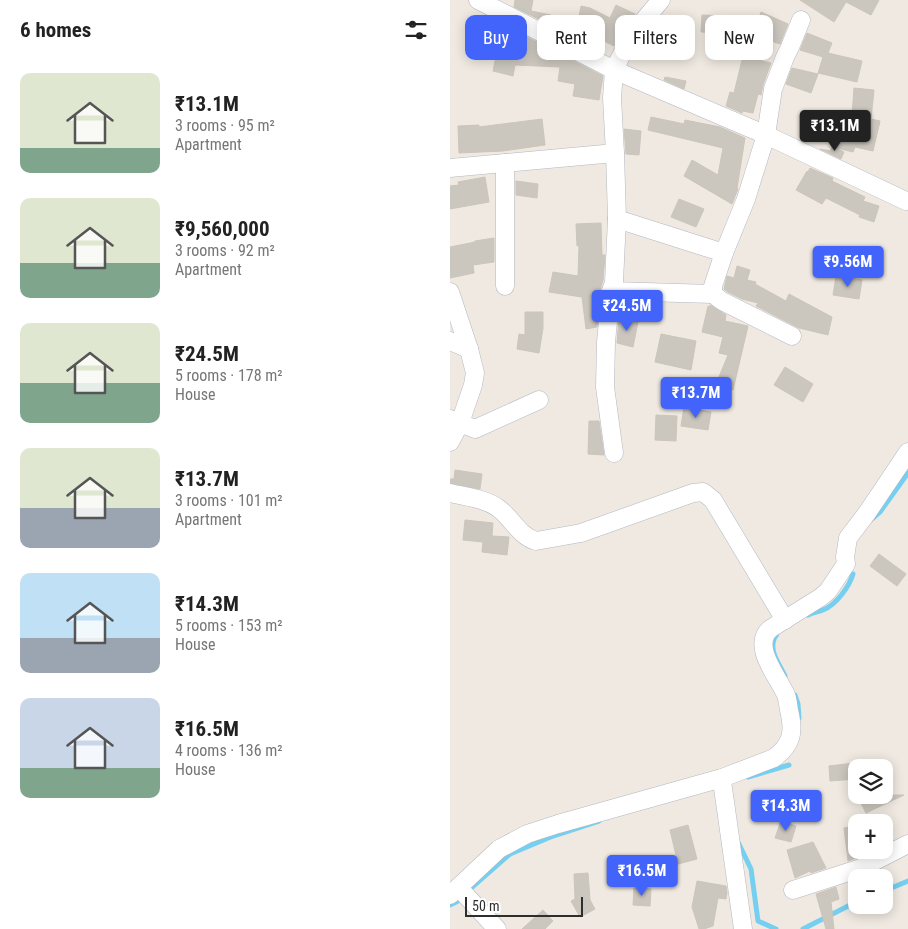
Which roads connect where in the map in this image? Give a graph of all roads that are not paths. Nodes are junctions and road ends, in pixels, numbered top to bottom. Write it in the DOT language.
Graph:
graph roads {
  1 [pos="478,0"];
  2 [pos="660,0"];
  3 [pos="801,20"];
  4 [pos="614,70"];
  5 [pos="766,135"];
  6 [pos="615,153"];
  7 [pos="505,163"];
  8 [pos="450,168"];
  9 [pos="906,201"];
  10 [pos="617,219"];
  11 [pos="724,253"];
  12 [pos="505,286"];
  13 [pos="450,292"];
  14 [pos="611,292"];
  15 [pos="713,294"];
  16 [pos="792,336"];
  17 [pos="450,341"];
  18 [pos="469,349"];
  19 [pos="540,400"];
  20 [pos="455,421"];
  21 [pos="450,442"];
  22 [pos="908,452"];
  23 [pos="614,453"];
  24 [pos="450,493"];
  25 [pos="785,620"];
  26 [pos="722,784"];
  27 [pos="908,844"];
  28 [pos="792,890"];
  29 [pos="454,891"];
  30 [pos="497,929"];
  31 [pos="743,929"];
  1 -- 4 [label="street"];
  2 -- 4 [label="street"];
  3 -- 5 [label="street"];
  4 -- 5 [label="street"];
  4 -- 6 [label="street"];
  5 -- 9 [label="street"];
  5 -- 11 [label="street"];
  6 -- 7 [label="street"];
  6 -- 10 [label="street"];
  7 -- 8 [label="street"];
  7 -- 12 [label="street"];
  10 -- 11 [label="street"];
  10 -- 14 [label="street"];
  11 -- 15 [label="street"];
  13 -- 18 [label="street"];
  14 -- 15 [label="street"];
  14 -- 23 [label="street"];
  15 -- 16 [label="street"];
  17 -- 18 [label="street"];
  18 -- 20 [label="street"];
  19 -- 20 [label="street"];
  20 -- 21 [label="street"];
  22 -- 25 [label="street"];
  24 -- 25 [label="street"];
  25 -- 26 [label="street"];
  26 -- 29 [label="street"];
  26 -- 31 [label="street"];
  27 -- 28 [label="street"];
  29 -- 30 [label="street"];
}
